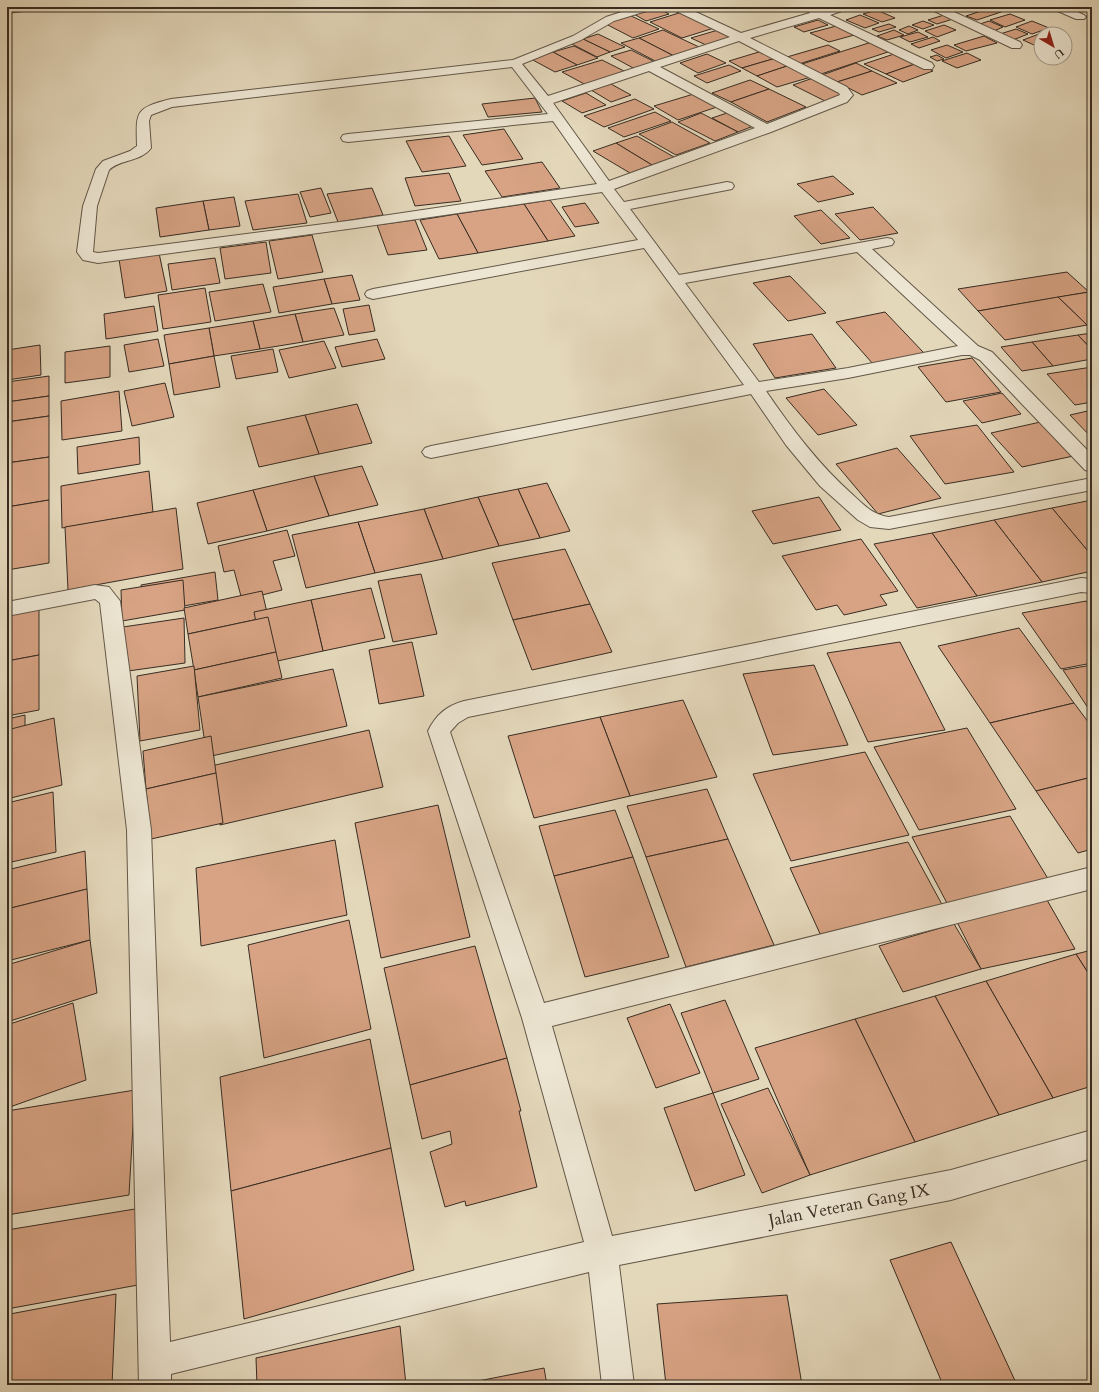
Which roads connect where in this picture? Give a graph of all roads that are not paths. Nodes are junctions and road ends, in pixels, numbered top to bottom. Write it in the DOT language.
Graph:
graph roads {
  1 [pos="30,7"];
  2 [pos="649,7"];
  3 [pos="676,7"];
  4 [pos="806,7"];
  5 [pos="844,7"];
  6 [pos="934,7"];
  7 [pos="1057,7"];
  8 [pos="7,10"];
  9 [pos="819,13"];
  10 [pos="1080,17"];
  11 [pos="740,37"];
  12 [pos="1016,45"];
  13 [pos="515,63"];
  14 [pos="928,66"];
  15 [pos="651,67"];
  16 [pos="545,101"];
  17 [pos="555,117"];
  18 [pos="766,129"];
  19 [pos="348,138"];
  20 [pos="727,186"];
  21 [pos="606,187"];
  22 [pos="620,207"];
  23 [pos="887,242"];
  24 [pos="647,243"];
  25 [pos="860,247"];
  26 [pos="675,280"];
  27 [pos="373,294"];
  28 [pos="972,350"];
  29 [pos="755,388"];
  30 [pos="432,452"];
  31 [pos="1092,466"];
  32 [pos="1092,484"];
  33 [pos="1092,586"];
  34 [pos="7,609"];
  35 [pos="1092,878"];
  36 [pos="536,1018"];
  37 [pos="1092,1144"];
  38 [pos="602,1253"];
  39 [pos="155,1374"];
  40 [pos="618,1385"];
  1 -- 8 [label="street"];
  2 -- 13 [label="street"];
  3 -- 11 [label="street"];
  4 -- 9 [label="street"];
  5 -- 9 [label="street"];
  6 -- 12 [label="street"];
  7 -- 10 [label="street"];
  9 -- 11 [label="street"];
  9 -- 14 [label="street"];
  11 -- 15 [label="street"];
  11 -- 18 [label="street"];
  13 -- 16 [label="street"];
  13 -- 21 [label="street"];
  15 -- 16 [label="street"];
  15 -- 18 [label="street"];
  16 -- 17 [label="street"];
  17 -- 19 [label="street"];
  17 -- 21 [label="street"];
  18 -- 21 [label="street"];
  20 -- 22 [label="street"];
  21 -- 22 [label="street"];
  22 -- 24 [label="street"];
  23 -- 25 [label="street"];
  24 -- 26 [label="street"];
  24 -- 27 [label="street"];
  25 -- 26 [label="street"];
  25 -- 28 [label="street"];
  26 -- 29 [label="street"];
  28 -- 29 [label="street"];
  28 -- 31 [label="street"];
  29 -- 30 [label="street"];
  29 -- 32 [label="street"];
  33 -- 36 [label="street"];
  34 -- 39 [label="street"];
  35 -- 36 [label="street"];
  36 -- 38 [label="street"];
  37 -- 38 [label="street, Jalan Veteran Gang IX"];
  38 -- 39 [label="street, Jalan Veteran Gang IX"];
  38 -- 40 [label="street"];
}
